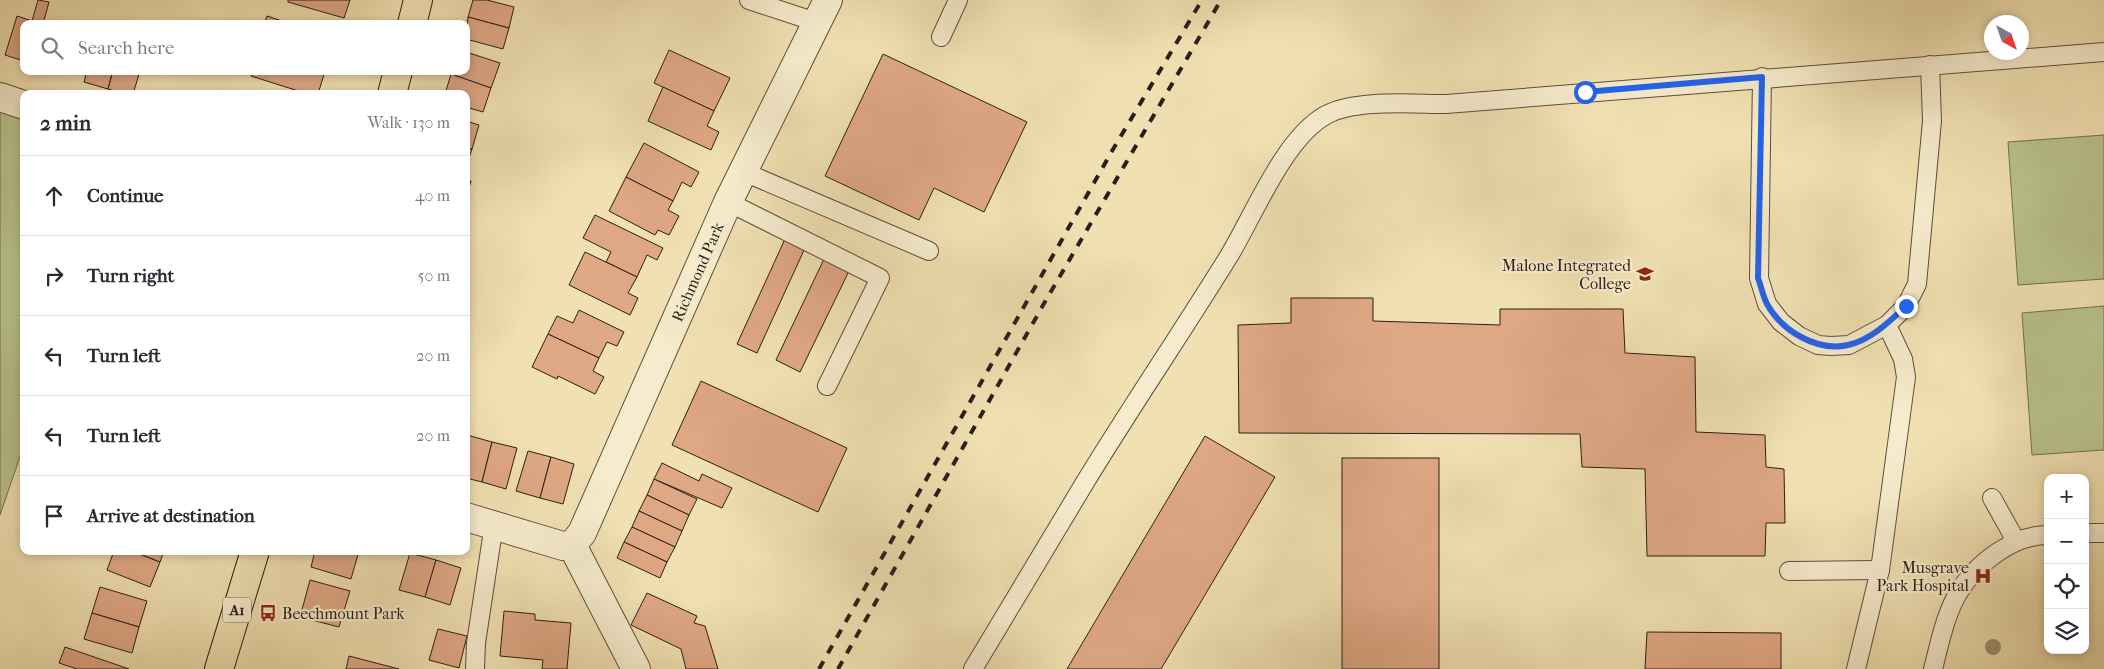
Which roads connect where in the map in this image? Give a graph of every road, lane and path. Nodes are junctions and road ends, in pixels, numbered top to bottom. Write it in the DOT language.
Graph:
graph roads {
  1 [pos="418,0"];
  2 [pos="749,0"];
  3 [pos="958,0"];
  4 [pos="822,11"];
  5 [pos="413,20"];
  6 [pos="942,37"];
  7 [pos="2104,52"];
  8 [pos="1930,65"];
  9 [pos="397,75"];
  10 [pos="1762,77"];
  11 [pos="393,90"];
  12 [pos="0,98"];
  13 [pos="20,104"];
  14 [pos="744,172"];
  15 [pos="728,202"];
  16 [pos="929,251"];
  17 [pos="1886,325"];
  18 [pos="827,386"];
  19 [pos="1992,498"];
  20 [pos="470,518"];
  21 [pos="494,524"];
  22 [pos="2104,533"];
  23 [pos="2089,534"];
  24 [pos="2044,536"];
  25 [pos="2016,541"];
  26 [pos="572,545"];
  27 [pos="255,555"];
  28 [pos="1880,570"];
  29 [pos="1789,571"];
  30 [pos="219,669"];
  31 [pos="475,669"];
  32 [pos="636,669"];
  33 [pos="973,669"];
  34 [pos="1856,669"];
  35 [pos="1933,669"];
  1 -- 5 [label="main road"];
  2 -- 4 [label="lane"];
  3 -- 6 [label="lane"];
  4 -- 14 [label="street, Richmond Park"];
  7 -- 8 [label="lane"];
  8 -- 10 [label="lane"];
  8 -- 17 [label="lane"];
  9 -- 11 [label="main road"];
  10 -- 17 [label="lane"];
  10 -- 33 [label="lane"];
  12 -- 13 [label="street"];
  14 -- 15 [label="street, Richmond Park"];
  14 -- 16 [label="lane"];
  15 -- 18 [label="lane"];
  15 -- 26 [label="street, Richmond Park"];
  17 -- 28 [label="lane"];
  19 -- 25 [label="lane"];
  20 -- 21 [label="street"];
  21 -- 26 [label="street"];
  21 -- 31 [label="lane"];
  22 -- 23 [label="lane"];
  24 -- 25 [label="lane"];
  25 -- 35 [label="lane"];
  26 -- 32 [label="street"];
  27 -- 30 [label="main road, A1"];
  28 -- 29 [label="lane"];
  28 -- 34 [label="lane"];
}
